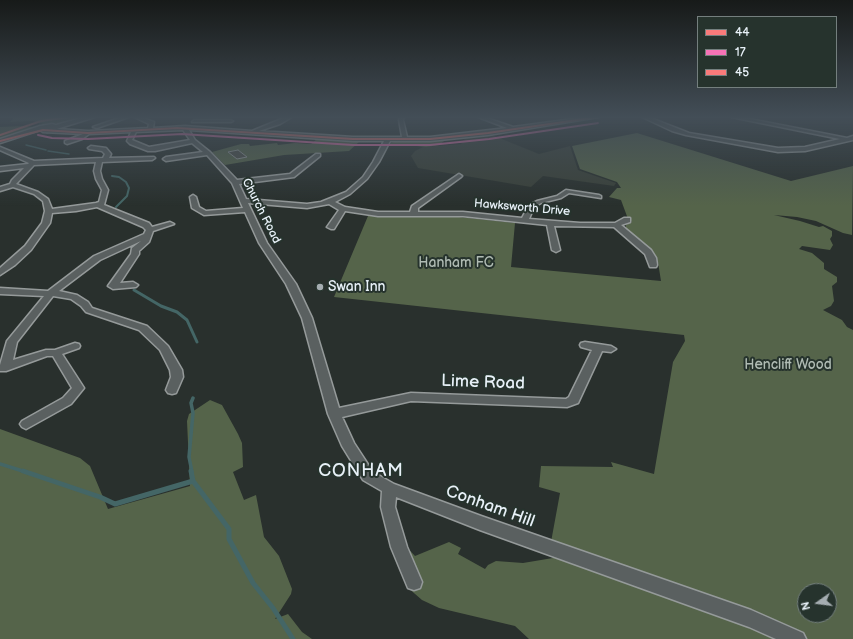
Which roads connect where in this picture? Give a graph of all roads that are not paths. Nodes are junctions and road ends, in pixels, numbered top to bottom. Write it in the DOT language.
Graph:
graph roads {
  1 [pos="4,147"];
  2 [pos="142,147"];
  3 [pos="165,147"];
  4 [pos="200,147"];
  5 [pos="384,147"];
  6 [pos="755,147"];
  7 [pos="815,147"];
  8 [pos="91,148"];
  9 [pos="208,153"];
  10 [pos="152,158"];
  11 [pos="305,158"];
  12 [pos="166,159"];
  13 [pos="103,160"];
  14 [pos="31,164"];
  15 [pos="0,169"];
  16 [pos="459,176"];
  17 [pos="235,182"];
  18 [pos="13,185"];
  19 [pos="0,189"];
  20 [pos="192,197"];
  21 [pos="599,197"];
  22 [pos="245,201"];
  23 [pos="330,202"];
  24 [pos="98,205"];
  25 [pos="343,209"];
  26 [pos="248,210"];
  27 [pos="50,211"];
  28 [pos="414,214"];
  29 [pos="525,220"];
  30 [pos="627,220"];
  31 [pos="550,223"];
  32 [pos="170,224"];
  33 [pos="335,224"];
  34 [pos="616,225"];
  35 [pos="149,232"];
  36 [pos="556,250"];
  37 [pos="12,263"];
  38 [pos="0,264"];
  39 [pos="653,266"];
  40 [pos="0,272"];
  41 [pos="291,284"];
  42 [pos="133,285"];
  43 [pos="0,291"];
  44 [pos="51,293"];
  45 [pos="584,345"];
  46 [pos="75,346"];
  47 [pos="56,353"];
  48 [pos="3,368"];
  49 [pos="172,390"];
  50 [pos="334,414"];
  51 [pos="26,424"];
  52 [pos="389,488"];
  53 [pos="414,582"];
  54 [pos="797,639"];
  1 -- 14 [label="street"];
  2 -- 3 [label="street"];
  4 -- 9 [label="street, Church Road"];
  5 -- 23 [label="street"];
  6 -- 7 [label="street"];
  8 -- 13 [label="street"];
  9 -- 12 [label="street"];
  9 -- 17 [label="street, Church Road"];
  10 -- 13 [label="street"];
  11 -- 17 [label="street"];
  13 -- 14 [label="street"];
  13 -- 24 [label="street"];
  14 -- 15 [label="street"];
  14 -- 18 [label="street"];
  16 -- 28 [label="street"];
  17 -- 22 [label="street, Church Road"];
  18 -- 19 [label="street"];
  18 -- 27 [label="street"];
  20 -- 26 [label="street"];
  21 -- 29 [label="street"];
  22 -- 23 [label="street"];
  22 -- 26 [label="street, Church Road"];
  23 -- 25 [label="street"];
  24 -- 27 [label="street"];
  24 -- 35 [label="street"];
  25 -- 28 [label="street, Hawksworth Drive"];
  25 -- 33 [label="street"];
  26 -- 41 [label="street, Church Road"];
  27 -- 37 [label="street"];
  28 -- 29 [label="street, Hawksworth Drive"];
  29 -- 31 [label="street, Hawksworth Drive"];
  30 -- 34 [label="street, Hawksworth Drive"];
  31 -- 34 [label="street, Hawksworth Drive"];
  31 -- 36 [label="street"];
  32 -- 35 [label="street"];
  34 -- 39 [label="street"];
  35 -- 42 [label="street"];
  35 -- 44 [label="street"];
  37 -- 38 [label="street"];
  37 -- 40 [label="street"];
  41 -- 50 [label="street, Conham Hill"];
  43 -- 44 [label="street"];
  44 -- 48 [label="street"];
  44 -- 49 [label="street"];
  45 -- 50 [label="street, Lime Road"];
  46 -- 47 [label="street"];
  47 -- 48 [label="street"];
  47 -- 51 [label="street"];
  50 -- 52 [label="street, Conham Hill"];
  52 -- 53 [label="street"];
  52 -- 54 [label="street, Conham Hill"];
}
